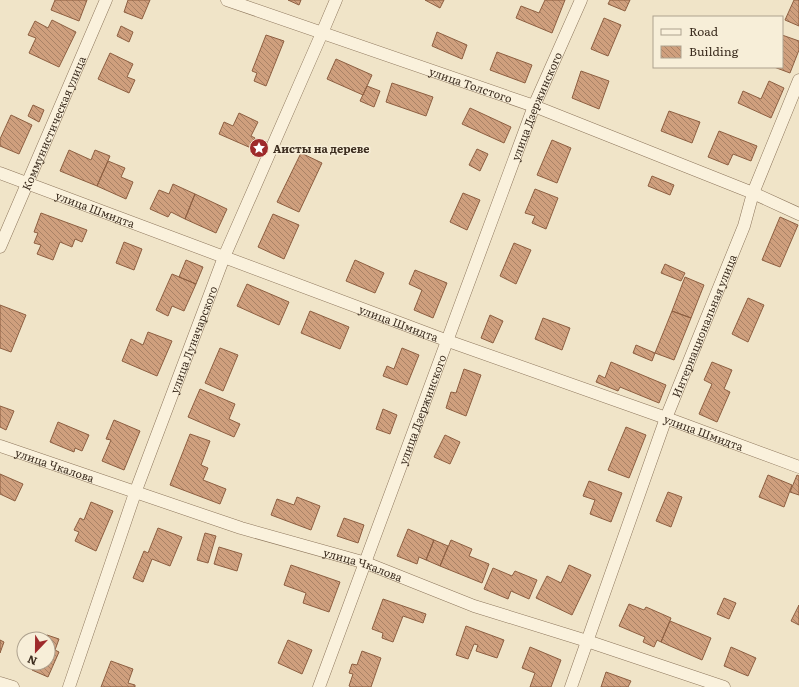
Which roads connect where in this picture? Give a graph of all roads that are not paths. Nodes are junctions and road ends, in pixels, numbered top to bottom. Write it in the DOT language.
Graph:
graph roads {
  1 [pos="106,0"];
  2 [pos="227,0"];
  3 [pos="336,0"];
  4 [pos="580,0"];
  5 [pos="322,34"];
  6 [pos="799,80"];
  7 [pos="534,106"];
  8 [pos="0,173"];
  9 [pos="28,182"];
  10 [pos="753,193"];
  11 [pos="799,214"];
  12 [pos="0,247"];
  13 [pos="224,257"];
  14 [pos="448,341"];
  15 [pos="666,418"];
  16 [pos="0,446"];
  17 [pos="799,467"];
  18 [pos="135,493"];
  19 [pos="366,563"];
  20 [pos="587,641"];
  21 [pos="0,683"];
  22 [pos="13,687"];
  23 [pos="69,687"];
  24 [pos="319,687"];
  25 [pos="571,687"];
  26 [pos="724,687"];
  1 -- 9 [label="street, Коммунистическая улица"];
  2 -- 5 [label="street, улица Толстого"];
  3 -- 5 [label="street, улица Луначарского"];
  4 -- 7 [label="street, улица Дзержинского"];
  5 -- 7 [label="street, улица Толстого"];
  5 -- 13 [label="street, улица Луначарского"];
  6 -- 10 [label="street, Интернациональная улица"];
  7 -- 10 [label="street, улица Толстого"];
  7 -- 14 [label="street, улица Дзержинского"];
  8 -- 9 [label="street, улица Шмидта"];
  9 -- 12 [label="street, Коммунистическая улица"];
  9 -- 13 [label="street, улица Шмидта"];
  10 -- 11 [label="street, улица Толстого"];
  10 -- 15 [label="street, Интернациональная улица"];
  13 -- 14 [label="street, улица Шмидта"];
  13 -- 18 [label="street, улица Луначарского"];
  14 -- 15 [label="street, улица Шмидта"];
  14 -- 19 [label="street, улица Дзержинского"];
  15 -- 17 [label="street, улица Шмидта"];
  15 -- 20 [label="street, Интернациональная улица"];
  16 -- 18 [label="street, улица Чкалова"];
  18 -- 19 [label="street, улица Чкалова"];
  18 -- 23 [label="street, улица Луначарского"];
  19 -- 20 [label="street, улица Чкалова"];
  19 -- 24 [label="street, улица Дзержинского"];
  20 -- 25 [label="street, Интернациональная улица"];
  20 -- 26 [label="street, улица Чкалова"];
  21 -- 22 [label="street"];
}
